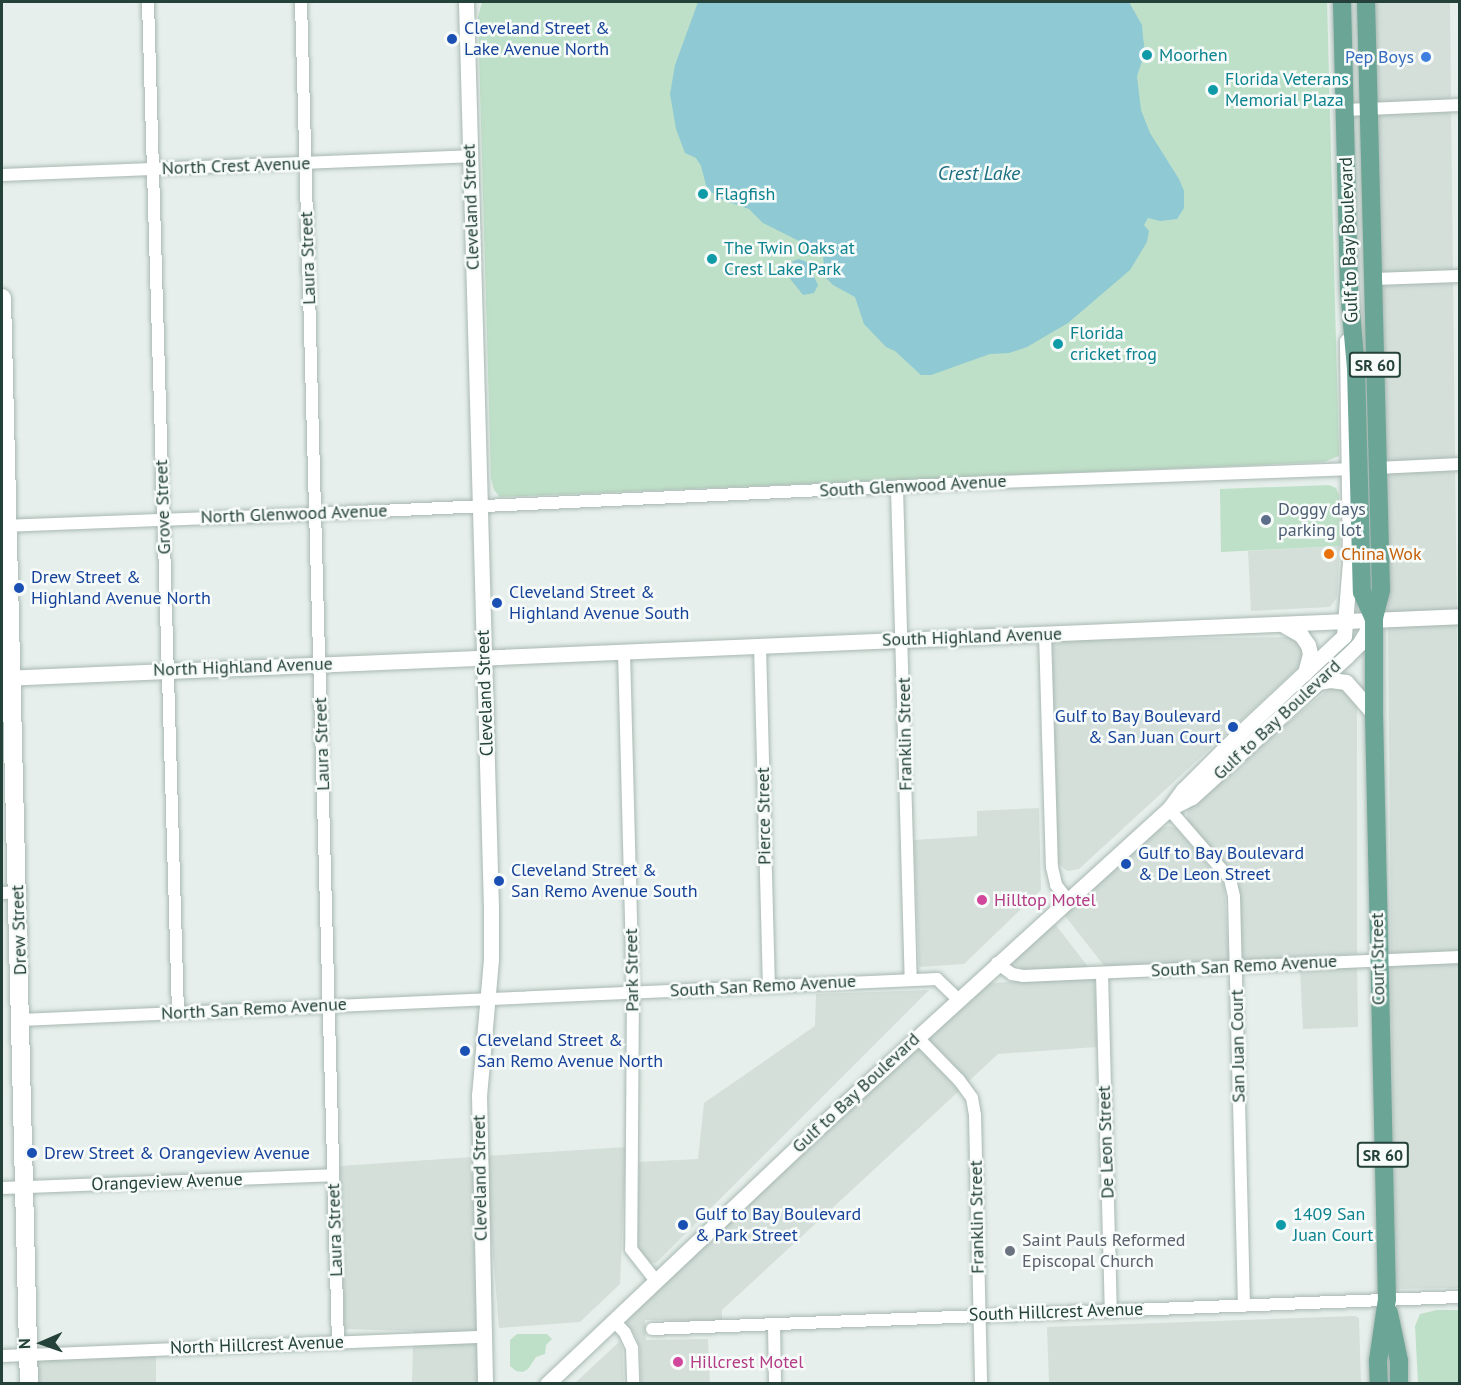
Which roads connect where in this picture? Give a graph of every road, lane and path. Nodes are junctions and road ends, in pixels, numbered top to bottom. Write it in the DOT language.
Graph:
graph roads {
  1 [pos="148,2"];
  2 [pos="301,2"];
  3 [pos="466,2"];
  4 [pos="1342,2"];
  5 [pos="1366,2"];
  6 [pos="1460,105"];
  7 [pos="1369,109"];
  8 [pos="1345,110"];
  9 [pos="470,156"];
  10 [pos="305,163"];
  11 [pos="153,169"];
  12 [pos="2,175"];
  13 [pos="1347,212"];
  14 [pos="1460,276"];
  15 [pos="1373,279"];
  16 [pos="1349,290"];
  17 [pos="2,298"];
  18 [pos="1460,464"];
  19 [pos="1377,468"];
  20 [pos="1348,469"];
  21 [pos="897,488"];
  22 [pos="479,506"];
  23 [pos="316,514"];
  24 [pos="163,519"];
  25 [pos="4,526"];
  26 [pos="1460,616"];
  27 [pos="1374,620"];
  28 [pos="1345,621"];
  29 [pos="1282,624"];
  30 [pos="1045,634"];
  31 [pos="902,640"];
  32 [pos="760,646"];
  33 [pos="624,652"];
  34 [pos="484,657"];
  35 [pos="320,664"];
  36 [pos="168,671"];
  37 [pos="1305,673"];
  38 [pos="6,677"];
  39 [pos="1318,682"];
  40 [pos="1374,714"];
  41 [pos="1169,809"];
  42 [pos="10,893"];
  43 [pos="1067,899"];
  44 [pos="1460,957"];
  45 [pos="1378,959"];
  46 [pos="997,963"];
  47 [pos="1236,966"];
  48 [pos="1102,974"];
  49 [pos="911,980"];
  50 [pos="769,986"];
  51 [pos="633,992"];
  52 [pos="488,999"];
  53 [pos="958,999"];
  54 [pos="330,1005"];
  55 [pos="178,1013"];
  56 [pos="21,1020"];
  57 [pos="917,1037"];
  58 [pos="333,1175"];
  59 [pos="25,1187"];
  60 [pos="2,1188"];
  61 [pos="655,1280"];
  62 [pos="1460,1298"];
  63 [pos="1387,1299"];
  64 [pos="1244,1306"];
  65 [pos="1111,1310"];
  66 [pos="979,1315"];
  67 [pos="614,1321"];
  68 [pos="774,1325"];
  69 [pos="652,1329"];
  70 [pos="484,1336"];
  71 [pos="338,1342"];
  72 [pos="29,1355"];
  73 [pos="2,1356"];
  74 [pos="30,1383"];
  75 [pos="485,1383"];
  76 [pos="547,1383"];
  77 [pos="633,1383"];
  78 [pos="775,1383"];
  79 [pos="981,1383"];
  80 [pos="1379,1383"];
  81 [pos="1399,1383"];
  1 -- 11 [label="street, Grove Street"];
  2 -- 10 [label="street, Laura Street"];
  3 -- 9 [label="street, Cleveland Street"];
  4 -- 8 [label="main road, Gulf to Bay Boulevard / SR 60"];
  5 -- 7 [label="main road, Gulf to Bay Boulevard / SR 60"];
  6 -- 7 [label="street"];
  7 -- 8 [label="street"];
  7 -- 15 [label="main road, Gulf to Bay Boulevard / SR 60"];
  8 -- 13 [label="main road, Gulf to Bay Boulevard / SR 60"];
  9 -- 10 [label="street, North Crest Avenue"];
  9 -- 22 [label="street, Cleveland Street"];
  10 -- 11 [label="street, North Crest Avenue"];
  10 -- 23 [label="street, Laura Street"];
  11 -- 12 [label="street, North Crest Avenue"];
  11 -- 24 [label="street, Grove Street"];
  13 -- 15 [label="main road"];
  13 -- 16 [label="main road, Gulf to Bay Boulevard / SR 60"];
  14 -- 15 [label="street"];
  15 -- 19 [label="main road, Gulf to Bay Boulevard / SR 60"];
  16 -- 20 [label="street"];
  16 -- 27 [label="main road, Gulf to Bay Boulevard / SR 60"];
  17 -- 25 [label="main road, Drew Street"];
  18 -- 19 [label="street"];
  19 -- 27 [label="main road, Gulf to Bay Boulevard / SR 60"];
  20 -- 21 [label="street, South Glenwood Avenue"];
  20 -- 28 [label="street"];
  21 -- 22 [label="street, South Glenwood Avenue"];
  21 -- 31 [label="street, Franklin Street"];
  22 -- 23 [label="street, North Glenwood Avenue"];
  22 -- 34 [label="street, Cleveland Street"];
  23 -- 24 [label="street, North Glenwood Avenue"];
  23 -- 35 [label="street, Laura Street"];
  24 -- 25 [label="street, North Glenwood Avenue"];
  24 -- 36 [label="street, Grove Street"];
  25 -- 38 [label="main road, Drew Street"];
  26 -- 27 [label="street, South Highland Avenue"];
  27 -- 28 [label="street, South Highland Avenue"];
  27 -- 39 [label="street, Gulf to Bay Boulevard"];
  27 -- 40 [label="main road, Court Street / SR 60"];
  28 -- 29 [label="street, South Highland Avenue"];
  28 -- 37 [label="street, Gulf to Bay Boulevard"];
  29 -- 30 [label="street, South Highland Avenue"];
  29 -- 37 [label="street"];
  30 -- 31 [label="street, South Highland Avenue"];
  30 -- 43 [label="street"];
  31 -- 32 [label="street, South Highland Avenue"];
  31 -- 49 [label="street, Franklin Street"];
  32 -- 33 [label="street, South Highland Avenue"];
  32 -- 50 [label="street, Pierce Street"];
  33 -- 34 [label="street, South Highland Avenue"];
  33 -- 51 [label="street, Park Street"];
  34 -- 35 [label="street, North Highland Avenue"];
  34 -- 52 [label="street, Cleveland Street"];
  35 -- 36 [label="street, North Highland Avenue"];
  35 -- 54 [label="street, Laura Street"];
  36 -- 38 [label="street, North Highland Avenue"];
  36 -- 55 [label="street, Grove Street"];
  37 -- 41 [label="street, Gulf to Bay Boulevard"];
  38 -- 42 [label="main road, Drew Street"];
  39 -- 40 [label="street"];
  39 -- 41 [label="street, Gulf to Bay Boulevard"];
  40 -- 45 [label="main road, Court Street / SR 60"];
  41 -- 43 [label="street, Gulf to Bay Boulevard"];
  41 -- 47 [label="street, San Juan Court"];
  42 -- 56 [label="main road, Drew Street"];
  43 -- 46 [label="street, Gulf to Bay Boulevard"];
  44 -- 45 [label="street, South San Remo Avenue"];
  45 -- 47 [label="street, South San Remo Avenue"];
  45 -- 63 [label="main road, Court Street / SR 60"];
  46 -- 48 [label="street, South San Remo Avenue"];
  46 -- 53 [label="street, Gulf to Bay Boulevard"];
  47 -- 48 [label="street, South San Remo Avenue"];
  47 -- 64 [label="street, San Juan Court"];
  48 -- 65 [label="street, De Leon Street"];
  49 -- 50 [label="street, South San Remo Avenue"];
  49 -- 53 [label="street, South San Remo Avenue"];
  50 -- 51 [label="street, South San Remo Avenue"];
  51 -- 52 [label="street, South San Remo Avenue"];
  51 -- 61 [label="street, Park Street"];
  52 -- 54 [label="street, North San Remo Avenue"];
  52 -- 70 [label="street, Cleveland Street"];
  53 -- 57 [label="street, Gulf to Bay Boulevard"];
  54 -- 55 [label="street, North San Remo Avenue"];
  54 -- 58 [label="street, Laura Street"];
  55 -- 56 [label="street, North San Remo Avenue"];
  56 -- 59 [label="main road, Drew Street"];
  57 -- 61 [label="street, Gulf to Bay Boulevard"];
  57 -- 66 [label="street, Franklin Street"];
  58 -- 59 [label="street, Orangeview Avenue"];
  58 -- 71 [label="street, Laura Street"];
  59 -- 60 [label="street, Orangeview Avenue"];
  59 -- 72 [label="main road, Drew Street"];
  61 -- 67 [label="street, Gulf to Bay Boulevard"];
  62 -- 63 [label="street, South Hillcrest Avenue"];
  63 -- 64 [label="street, South Hillcrest Avenue"];
  63 -- 80 [label="main road, Court Street / SR 60"];
  63 -- 81 [label="main road, Court Street / SR 60"];
  64 -- 65 [label="street, South Hillcrest Avenue"];
  65 -- 66 [label="street, South Hillcrest Avenue"];
  66 -- 68 [label="street, South Hillcrest Avenue"];
  66 -- 79 [label="street, Franklin Street"];
  67 -- 76 [label="street, Gulf to Bay Boulevard"];
  67 -- 77 [label="street"];
  68 -- 69 [label="street, South Hillcrest Avenue"];
  68 -- 78 [label="street"];
  70 -- 71 [label="street, North Hillcrest Avenue"];
  70 -- 75 [label="street, Cleveland Street"];
  71 -- 72 [label="street, North Hillcrest Avenue"];
  72 -- 73 [label="street, North Hillcrest Avenue"];
  72 -- 74 [label="main road, Drew Street"];
}
